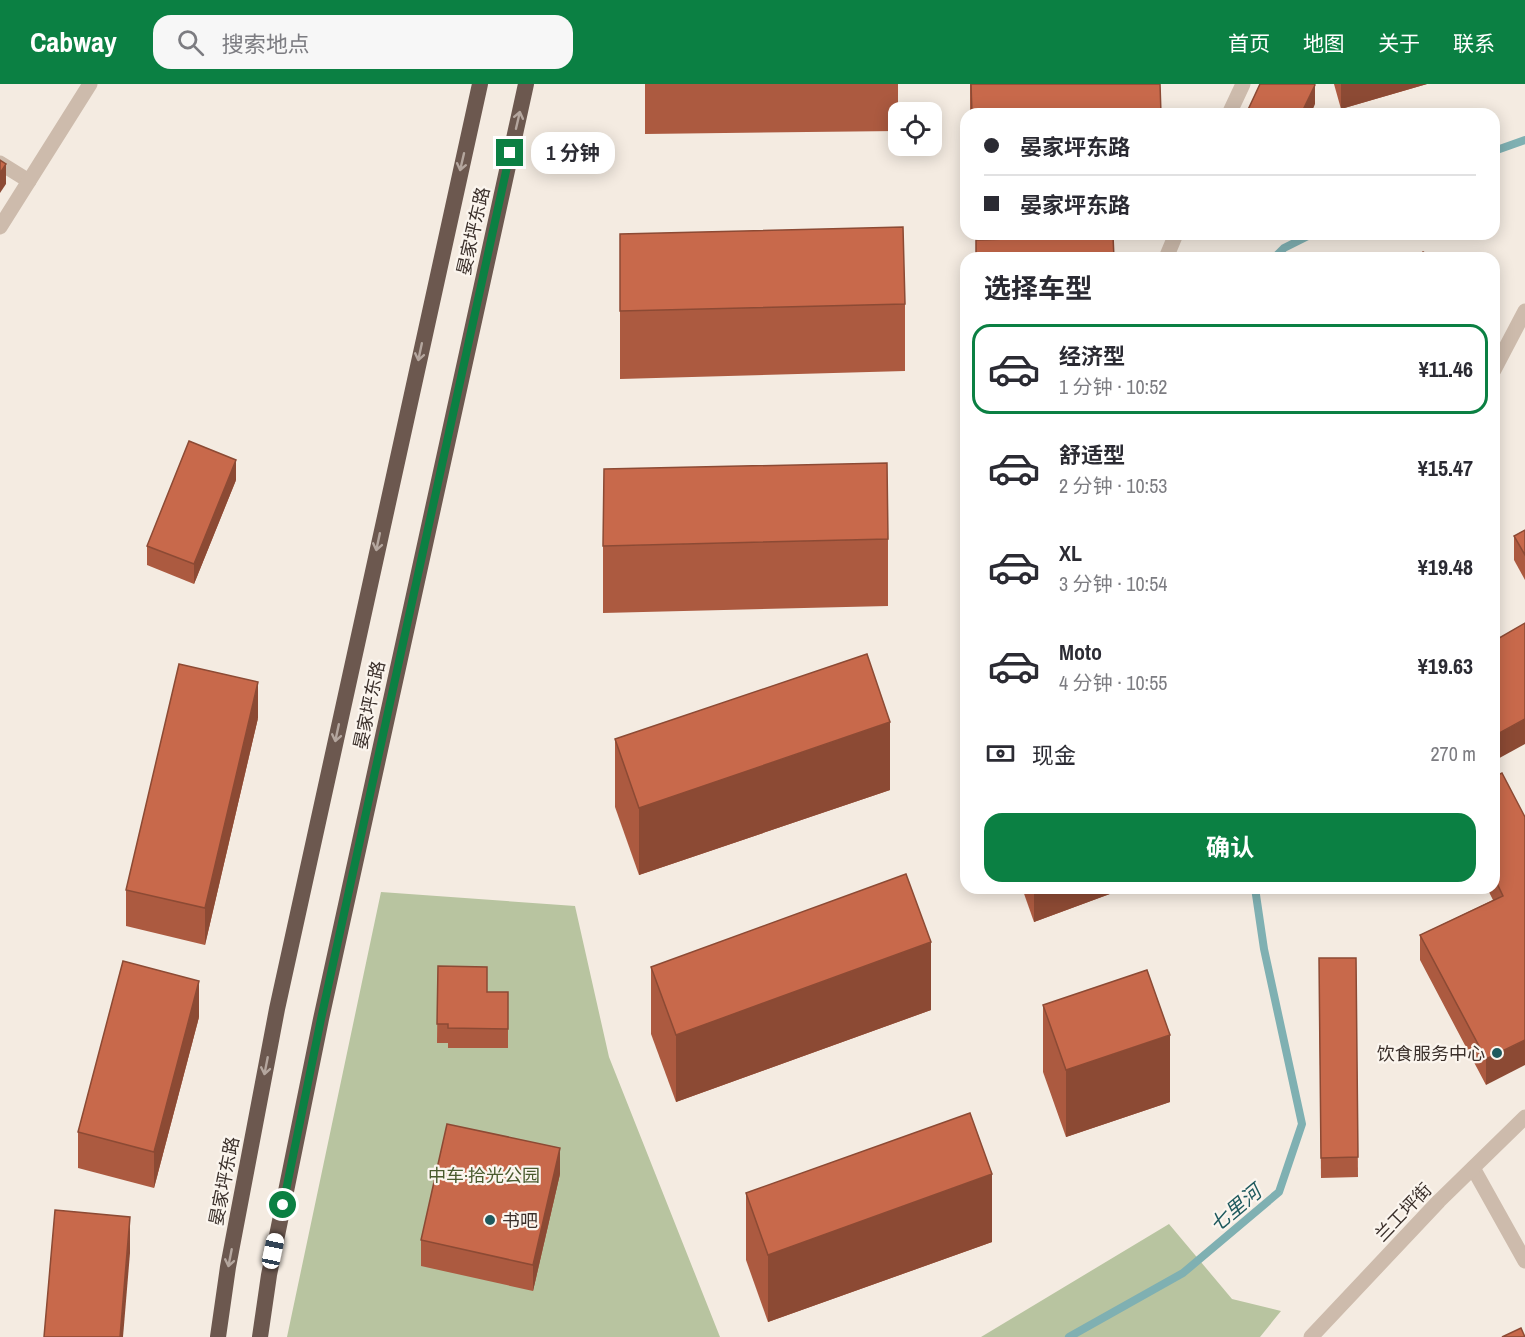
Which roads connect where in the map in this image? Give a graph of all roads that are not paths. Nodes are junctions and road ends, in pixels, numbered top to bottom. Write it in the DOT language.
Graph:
graph roads {
  1 [pos="90,84"];
  2 [pos="480,84"];
  3 [pos="526,84"];
  4 [pos="1243,84"];
  5 [pos="1232,108"];
  6 [pos="0,163"];
  7 [pos="28,182"];
  8 [pos="0,227"];
  9 [pos="1525,311"];
  10 [pos="1500,359"];
  11 [pos="1525,1117"];
  12 [pos="1473,1168"];
  13 [pos="1524,1259"];
  14 [pos="218,1337"];
  15 [pos="260,1337"];
  16 [pos="1311,1337"];
  1 -- 7 [label="street"];
  2 -- 14 [label="highway, 晏家坪东路, one-way"];
  15 -- 3 [label="highway, 晏家坪东路, one-way"];
  4 -- 5 [label="street"];
  6 -- 7 [label="street"];
  7 -- 8 [label="street"];
  9 -- 10 [label="street"];
  11 -- 12 [label="street, 兰工坪街"];
  12 -- 13 [label="street"];
  12 -- 16 [label="street, 兰工坪街"];
}
